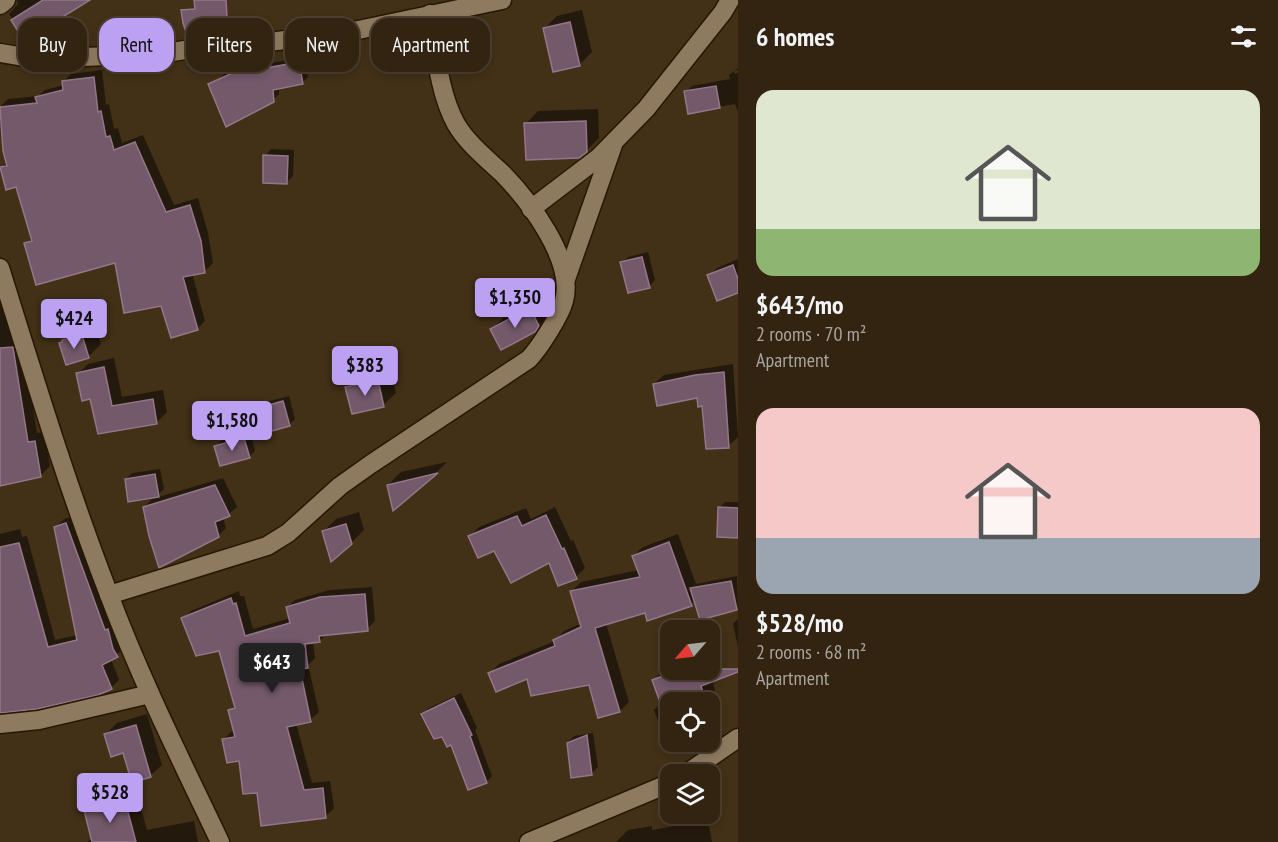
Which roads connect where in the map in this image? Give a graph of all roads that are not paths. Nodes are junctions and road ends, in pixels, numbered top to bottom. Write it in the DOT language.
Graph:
graph roads {
  1 [pos="6,0"];
  2 [pos="502,0"];
  3 [pos="730,0"];
  4 [pos="0,5"];
  5 [pos="430,14"];
  6 [pos="0,53"];
  7 [pos="615,140"];
  8 [pos="531,209"];
  9 [pos="0,268"];
  10 [pos="566,279"];
  11 [pos="109,595"];
  12 [pos="150,694"];
  13 [pos="0,724"];
  14 [pos="738,738"];
  15 [pos="700,764"];
  16 [pos="660,787"];
  17 [pos="220,842"];
  18 [pos="529,842"];
  1 -- 4 [label="street"];
  2 -- 5 [label="street"];
  3 -- 7 [label="street"];
  5 -- 6 [label="street"];
  5 -- 8 [label="street"];
  7 -- 8 [label="street"];
  7 -- 10 [label="street"];
  8 -- 10 [label="street"];
  9 -- 11 [label="street"];
  10 -- 11 [label="street"];
  11 -- 12 [label="street"];
  12 -- 13 [label="street"];
  12 -- 17 [label="street"];
  14 -- 15 [label="street"];
  16 -- 18 [label="street"];
}
